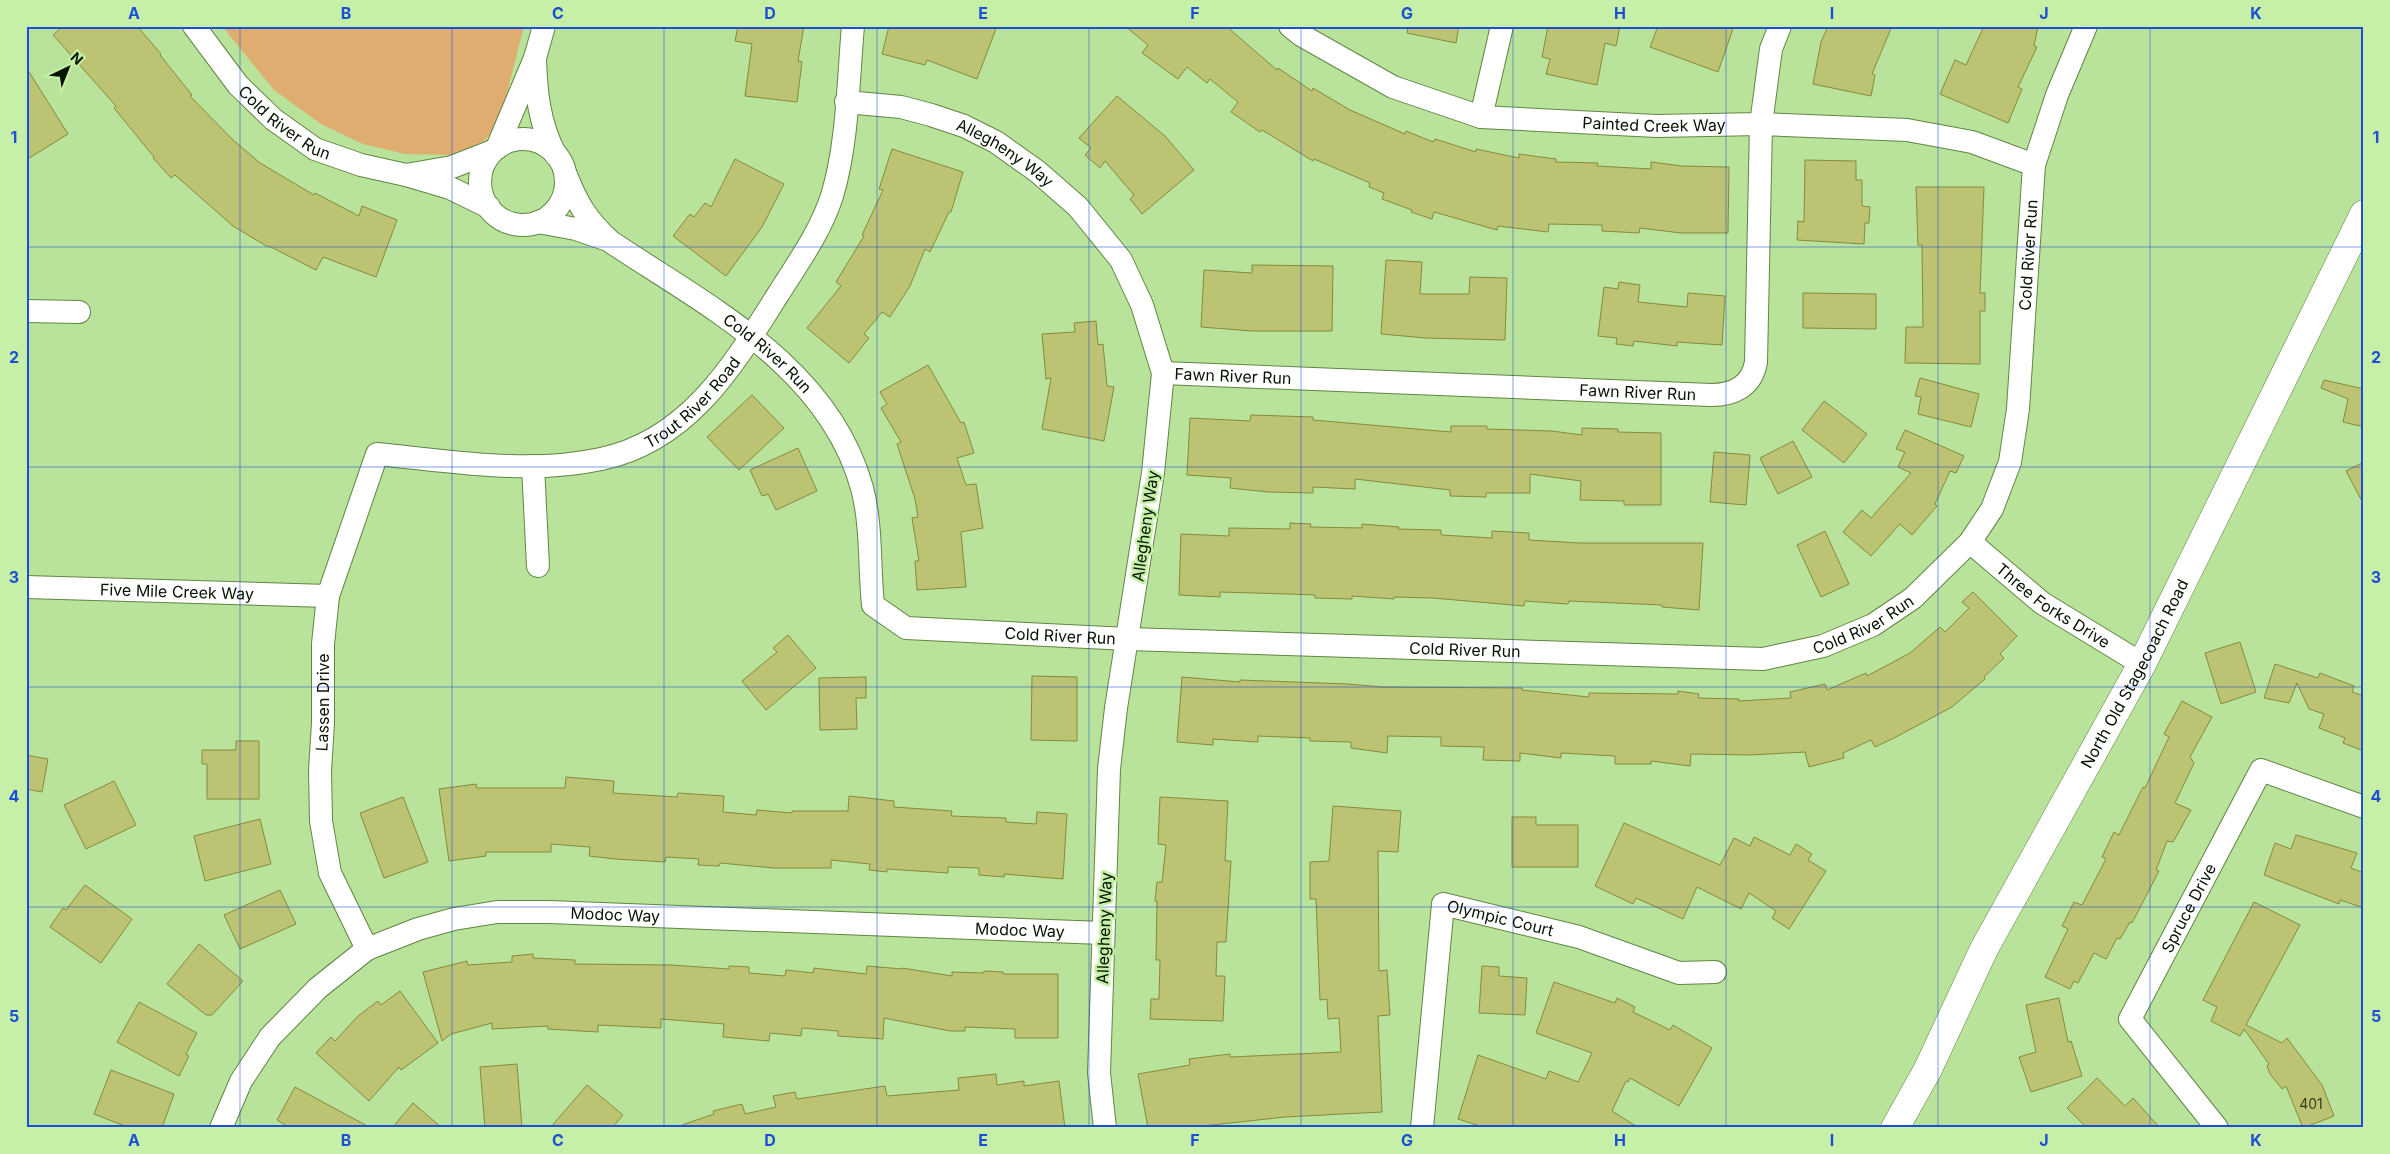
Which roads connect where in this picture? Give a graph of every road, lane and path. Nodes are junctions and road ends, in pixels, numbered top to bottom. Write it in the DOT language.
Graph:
graph roads {
  1 [pos="194,26"];
  2 [pos="544,26"];
  3 [pos="853,26"];
  4 [pos="1290,26"];
  5 [pos="1502,26"];
  6 [pos="1780,26"];
  7 [pos="2086,26"];
  8 [pos="536,58"];
  9 [pos="846,102"];
  10 [pos="1481,117"];
  11 [pos="1761,124"];
  12 [pos="495,150"];
  13 [pos="555,154"];
  14 [pos="2034,165"];
  15 [pos="406,175"];
  16 [pos="566,175"];
  17 [pos="488,207"];
  18 [pos="2364,214"];
  19 [pos="538,222"];
  20 [pos="610,242"];
  21 [pos="26,311"];
  22 [pos="79,312"];
  23 [pos="752,337"];
  24 [pos="1163,374"];
  25 [pos="377,454"];
  26 [pos="533,466"];
  27 [pos="1970,542"];
  28 [pos="538,566"];
  29 [pos="26,587"];
  30 [pos="328,596"];
  31 [pos="1128,639"];
  32 [pos="2142,664"];
  33 [pos="2364,807"];
  34 [pos="1104,932"];
  35 [pos="367,950"];
  36 [pos="1715,972"];
  37 [pos="221,1128"];
  38 [pos="1105,1128"];
  39 [pos="1422,1128"];
  40 [pos="1895,1128"];
  41 [pos="2217,1128"];
  1 -- 15 [label="street, Cold River Run"];
  2 -- 8 [label="street"];
  3 -- 9 [label="street, Trout River Road"];
  4 -- 10 [label="street, Painted Creek Way"];
  5 -- 10 [label="street"];
  6 -- 11 [label="street, Fawn River Run"];
  7 -- 14 [label="street, Cold River Run"];
  8 -- 12 [label="street"];
  8 -- 13 [label="street"];
  9 -- 23 [label="street, Trout River Road"];
  9 -- 24 [label="street, Allegheny Way"];
  10 -- 11 [label="street, Painted Creek Way"];
  11 -- 14 [label="street, Painted Creek Way"];
  11 -- 24 [label="street, Fawn River Run"];
  12 -- 13 [label="street"];
  12 -- 15 [label="street, Cold River Run"];
  12 -- 17 [label="street"];
  13 -- 16 [label="street"];
  14 -- 27 [label="street, Cold River Run"];
  15 -- 17 [label="street, Cold River Run"];
  16 -- 19 [label="street"];
  16 -- 20 [label="street, Cold River Run"];
  17 -- 19 [label="street"];
  18 -- 32 [label="street, North Old Stagecoach Road"];
  19 -- 20 [label="street, Cold River Run"];
  20 -- 23 [label="street, Cold River Run"];
  21 -- 22 [label="street"];
  23 -- 26 [label="street, Trout River Road"];
  23 -- 31 [label="street, Cold River Run"];
  24 -- 31 [label="street, Allegheny Way"];
  25 -- 26 [label="street, Trout River Road"];
  25 -- 30 [label="street, Lassen Drive"];
  26 -- 28 [label="street"];
  27 -- 31 [label="street, Cold River Run"];
  27 -- 32 [label="street, Three Forks Drive"];
  29 -- 30 [label="street, Five Mile Creek Way"];
  30 -- 35 [label="street, Lassen Drive"];
  31 -- 34 [label="street, Allegheny Way"];
  32 -- 40 [label="street, North Old Stagecoach Road"];
  33 -- 41 [label="street, Spruce Drive"];
  34 -- 35 [label="street, Modoc Way"];
  34 -- 38 [label="street, Allegheny Way"];
  35 -- 37 [label="street, Modoc Way"];
  36 -- 39 [label="street, Olympic Court"];
}
